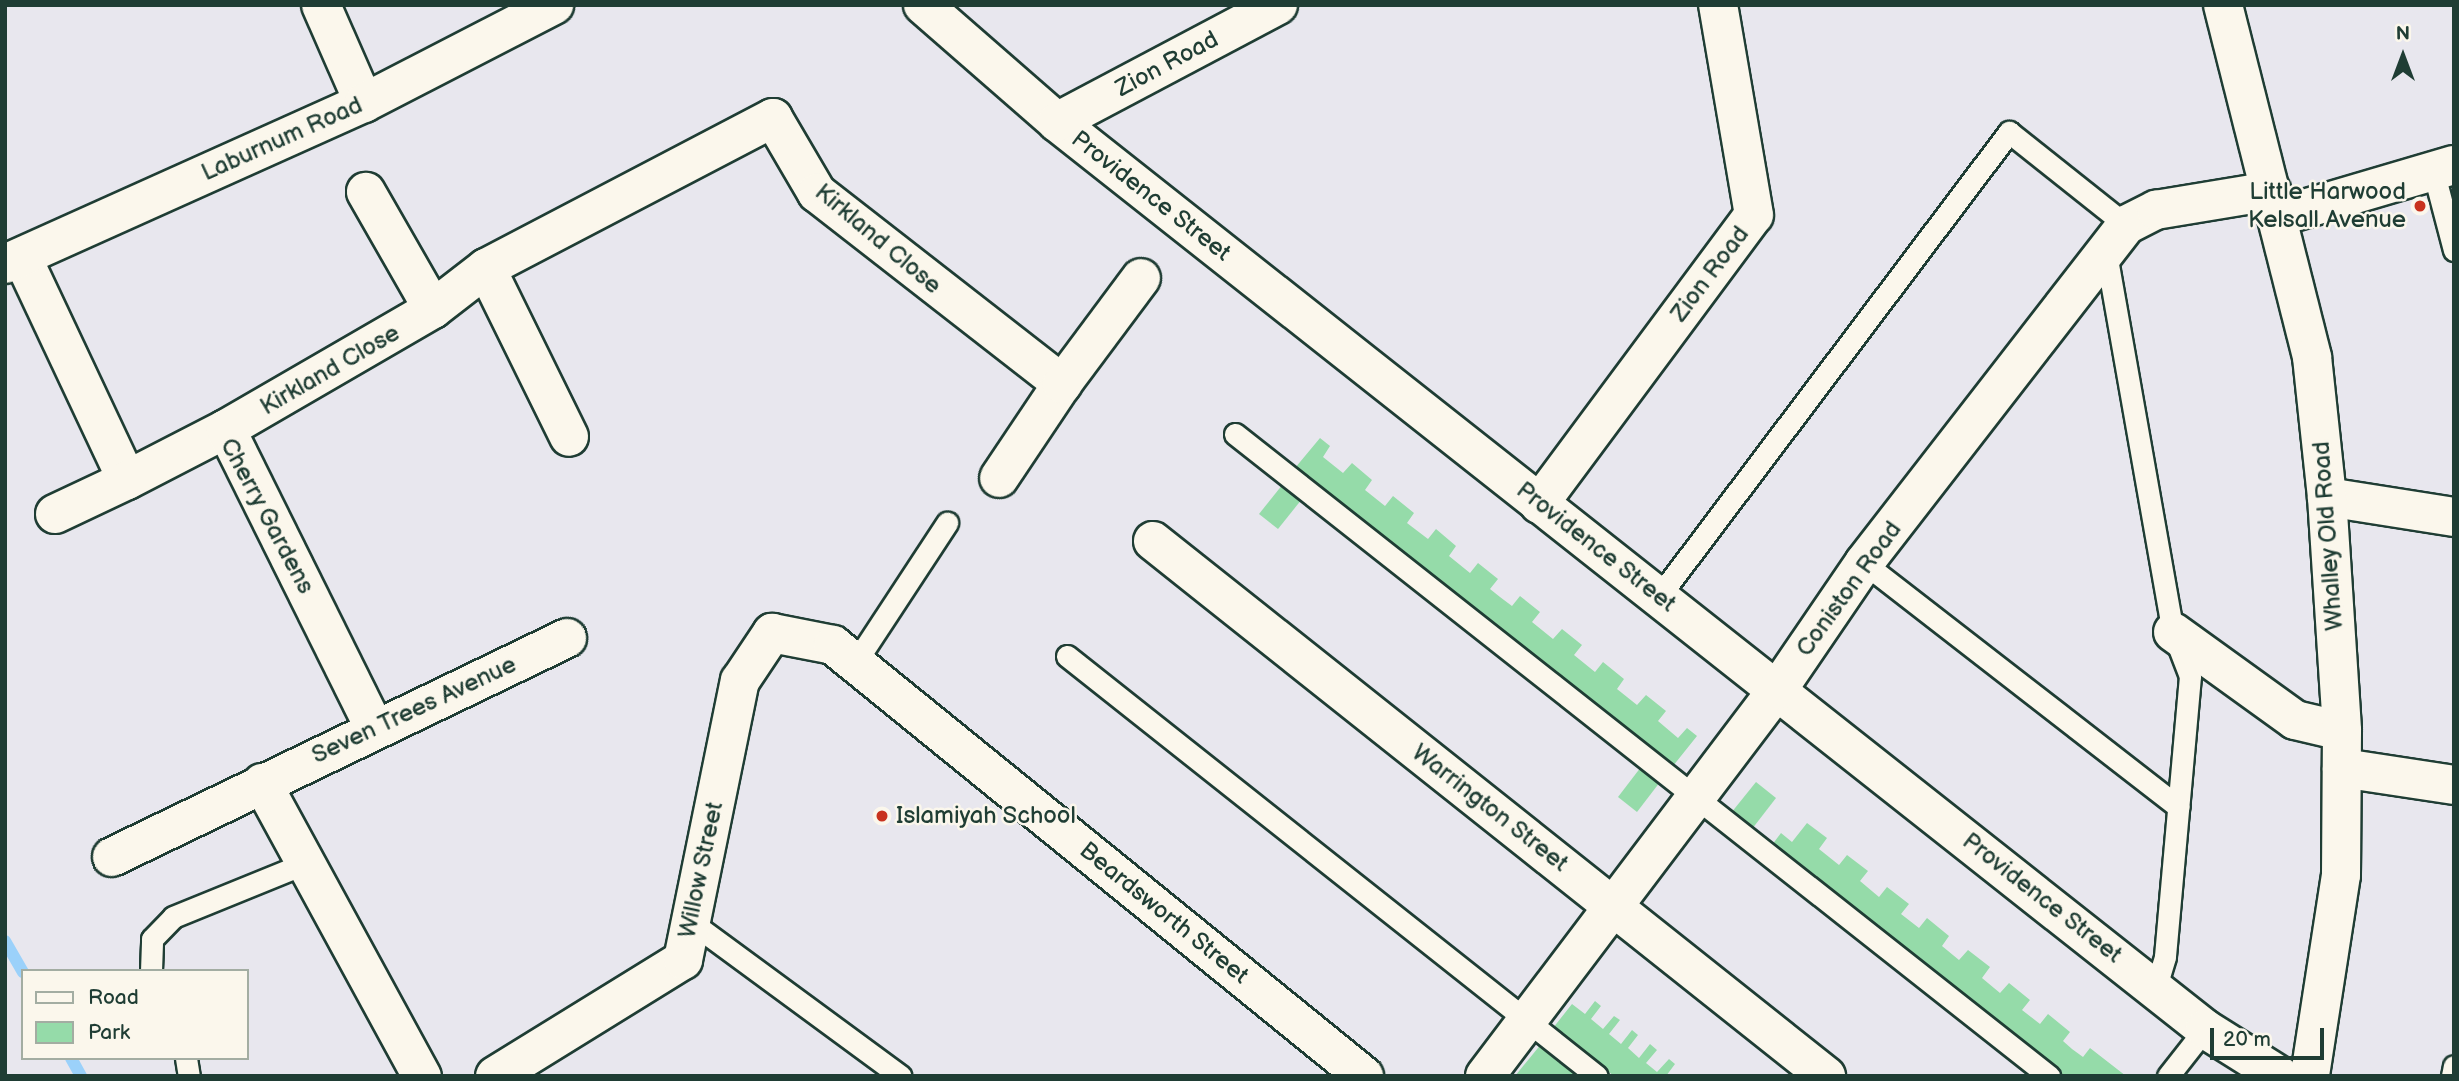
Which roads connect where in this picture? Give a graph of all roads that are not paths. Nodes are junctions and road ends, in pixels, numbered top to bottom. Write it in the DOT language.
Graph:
graph roads {
  1 [pos="321,5"];
  2 [pos="554,5"];
  3 [pos="923,5"];
  4 [pos="1278,5"];
  5 [pos="1718,5"];
  6 [pos="2223,5"];
  7 [pos="364,103"];
  8 [pos="1057,122"];
  9 [pos="2443,167"];
  10 [pos="366,192"];
  11 [pos="2274,204"];
  12 [pos="2116,239"];
  13 [pos="2454,250"];
  14 [pos="14,260"];
  15 [pos="486,268"];
  16 [pos="1141,278"];
  17 [pos="433,309"];
  18 [pos="1062,384"];
  19 [pos="226,429"];
  20 [pos="1236,434"];
  21 [pos="569,437"];
  22 [pos="999,478"];
  23 [pos="127,480"];
  24 [pos="2327,497"];
  25 [pos="1539,504"];
  26 [pos="55,514"];
  27 [pos="2454,517"];
  28 [pos="947,523"];
  29 [pos="1153,541"];
  30 [pos="1864,563"];
  31 [pos="1660,595"];
  32 [pos="2173,632"];
  33 [pos="567,638"];
  34 [pos="844,654"];
  35 [pos="1067,656"];
  36 [pos="1778,690"];
  37 [pos="375,729"];
  38 [pos="2342,750"];
  39 [pos="262,783"];
  40 [pos="2454,785"];
  41 [pos="1696,796"];
  42 [pos="2178,807"];
  43 [pos="112,858"];
  44 [pos="306,863"];
  45 [pos="1614,907"];
  46 [pos="691,922"];
  47 [pos="151,969"];
  48 [pos="2156,987"];
  49 [pos="1526,1020"];
  50 [pos="2205,1029"];
  51 [pos="2454,1066"];
  52 [pos="422,1076"];
  53 [pos="495,1076"];
  54 [pos="901,1076"];
  55 [pos="1364,1076"];
  56 [pos="1485,1076"];
  57 [pos="1597,1076"];
  58 [pos="1826,1076"];
  59 [pos="2049,1076"];
  60 [pos="2168,1076"];
  61 [pos="2280,1076"];
  62 [pos="2310,1076"];
  63 [pos="2452,1076"];
  1 -- 7 [label="street"];
  2 -- 7 [label="street, Laburnum Road"];
  3 -- 8 [label="street, Providence Street"];
  4 -- 8 [label="street, Zion Road"];
  5 -- 25 [label="street, Zion Road"];
  6 -- 11 [label="street, Whalley Old Road"];
  7 -- 14 [label="street, Laburnum Road"];
  8 -- 25 [label="street, Providence Street"];
  9 -- 11 [label="street, Coniston Road"];
  9 -- 13 [label="lane"];
  10 -- 17 [label="street"];
  11 -- 12 [label="street, Coniston Road"];
  11 -- 24 [label="street, Whalley Old Road"];
  12 -- 30 [label="street, Coniston Road"];
  12 -- 31 [label="lane"];
  12 -- 32 [label="lane"];
  14 -- 23 [label="street"];
  15 -- 17 [label="street, Kirkland Close"];
  15 -- 18 [label="street, Kirkland Close"];
  15 -- 21 [label="street"];
  16 -- 18 [label="street"];
  17 -- 19 [label="street, Kirkland Close"];
  18 -- 22 [label="street"];
  19 -- 23 [label="street, Cherry Gardens"];
  19 -- 37 [label="street, Cherry Gardens"];
  20 -- 41 [label="lane"];
  23 -- 26 [label="street, Cherry Gardens"];
  24 -- 27 [label="street"];
  24 -- 38 [label="street, Whalley Old Road"];
  25 -- 31 [label="street, Providence Street"];
  28 -- 34 [label="lane"];
  29 -- 45 [label="street, Warrington Street"];
  30 -- 36 [label="street, Coniston Road"];
  30 -- 42 [label="lane"];
  31 -- 36 [label="street, Providence Street"];
  32 -- 38 [label="street"];
  32 -- 42 [label="lane"];
  33 -- 37 [label="street, Seven Trees Avenue"];
  34 -- 46 [label="street, Willow Street"];
  34 -- 55 [label="street, Beardsworth Street"];
  35 -- 49 [label="lane"];
  36 -- 41 [label="street, Coniston Road"];
  36 -- 48 [label="street, Providence Street"];
  37 -- 39 [label="street, Seven Trees Avenue"];
  38 -- 40 [label="street"];
  38 -- 62 [label="street, Whalley Old Road"];
  39 -- 43 [label="street, Seven Trees Avenue"];
  39 -- 44 [label="street"];
  41 -- 45 [label="street, Coniston Road"];
  41 -- 59 [label="lane"];
  42 -- 48 [label="lane"];
  44 -- 47 [label="lane"];
  44 -- 52 [label="street"];
  45 -- 49 [label="street, Coniston Road"];
  45 -- 58 [label="street, Warrington Street"];
  46 -- 53 [label="street, Willow Street"];
  46 -- 54 [label="lane"];
  48 -- 50 [label="street, Providence Street"];
  49 -- 56 [label="street, Coniston Road"];
  49 -- 57 [label="lane"];
  50 -- 60 [label="lane"];
  50 -- 61 [label="street, Providence Street"];
  51 -- 63 [label="lane"];
}
